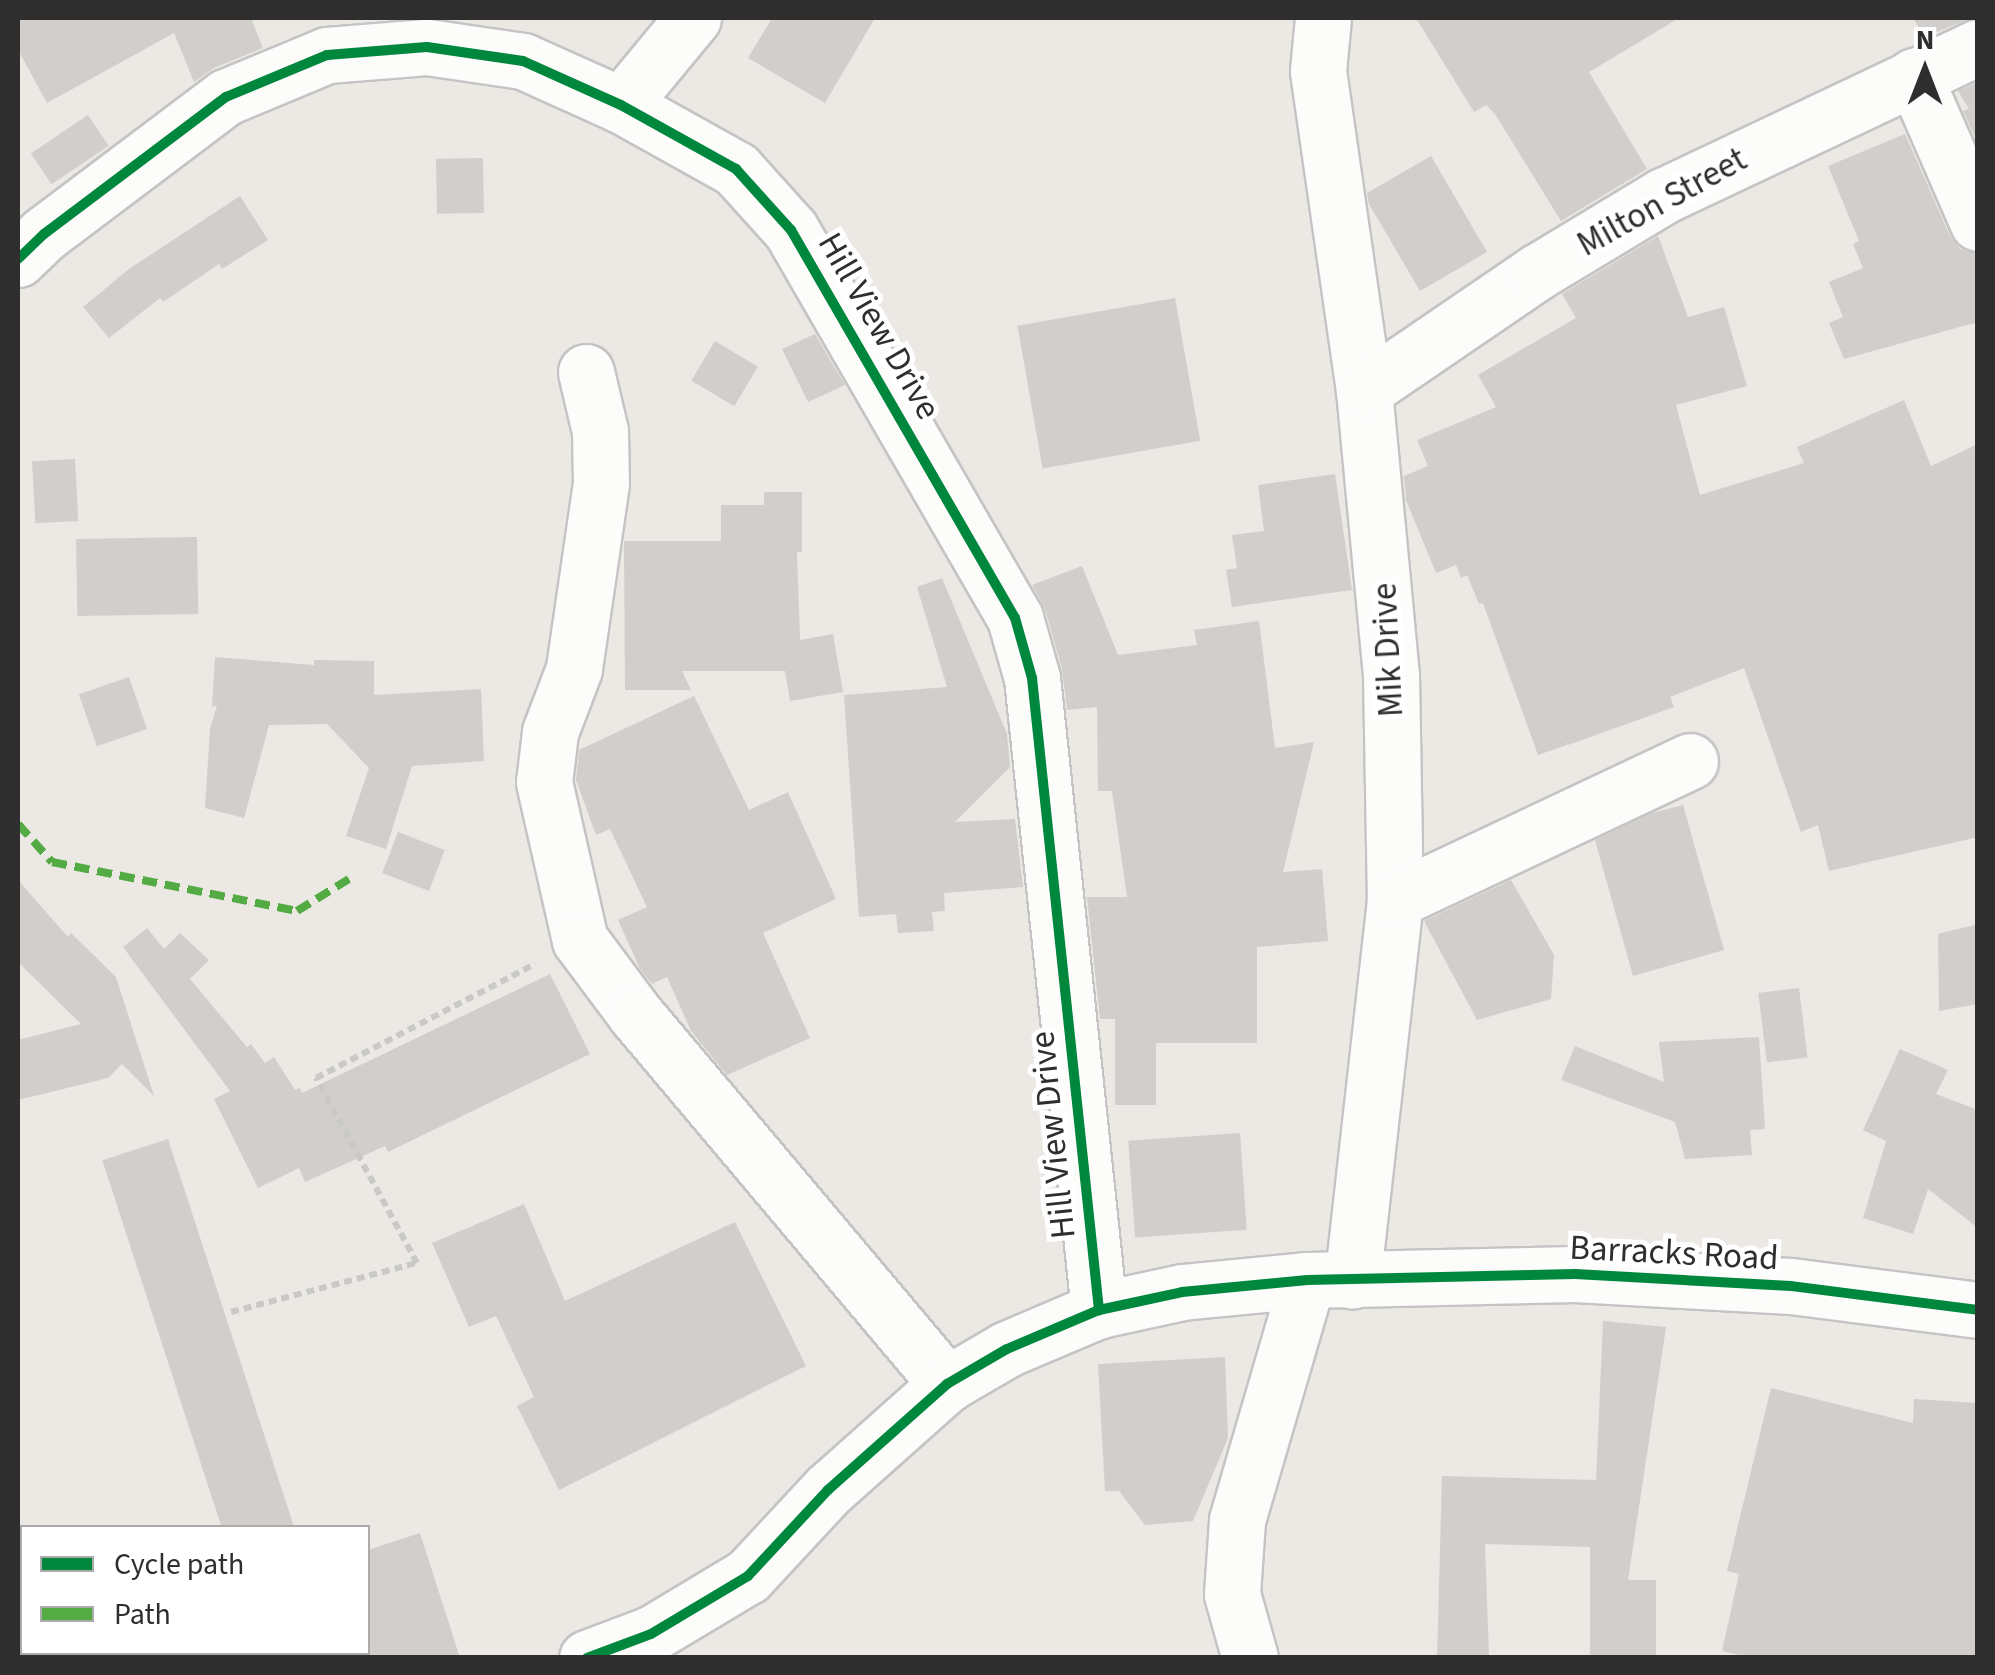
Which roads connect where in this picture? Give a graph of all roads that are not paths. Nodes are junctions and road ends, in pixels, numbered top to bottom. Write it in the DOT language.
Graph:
graph roads {
  1 [pos="693,18"];
  2 [pos="1321,19"];
  3 [pos="1978,47"];
  4 [pos="1914,76"];
  5 [pos="621,105"];
  6 [pos="1978,224"];
  7 [pos="18,259"];
  8 [pos="586,372"];
  9 [pos="1364,390"];
  10 [pos="1690,761"];
  11 [pos="1395,900"];
  12 [pos="1329,1280"];
  13 [pos="1099,1310"];
  14 [pos="1978,1310"];
  15 [pos="947,1384"];
  16 [pos="587,1658"];
  17 [pos="1250,1658"];
  1 -- 5 [label="street"];
  2 -- 9 [label="street, Mik Drive"];
  3 -- 4 [label="street, Milton Street"];
  4 -- 6 [label="street"];
  4 -- 9 [label="street, Milton Street"];
  5 -- 7 [label="street, Hill View Drive"];
  5 -- 13 [label="street, Hill View Drive"];
  8 -- 15 [label="street"];
  9 -- 11 [label="street, Mik Drive"];
  10 -- 11 [label="street"];
  11 -- 12 [label="street, Mik Drive"];
  12 -- 13 [label="street, Barracks Road"];
  12 -- 14 [label="street, Barracks Road"];
  12 -- 17 [label="street"];
  13 -- 15 [label="street, Barracks Road"];
  15 -- 16 [label="street, Barracks Road"];
}
